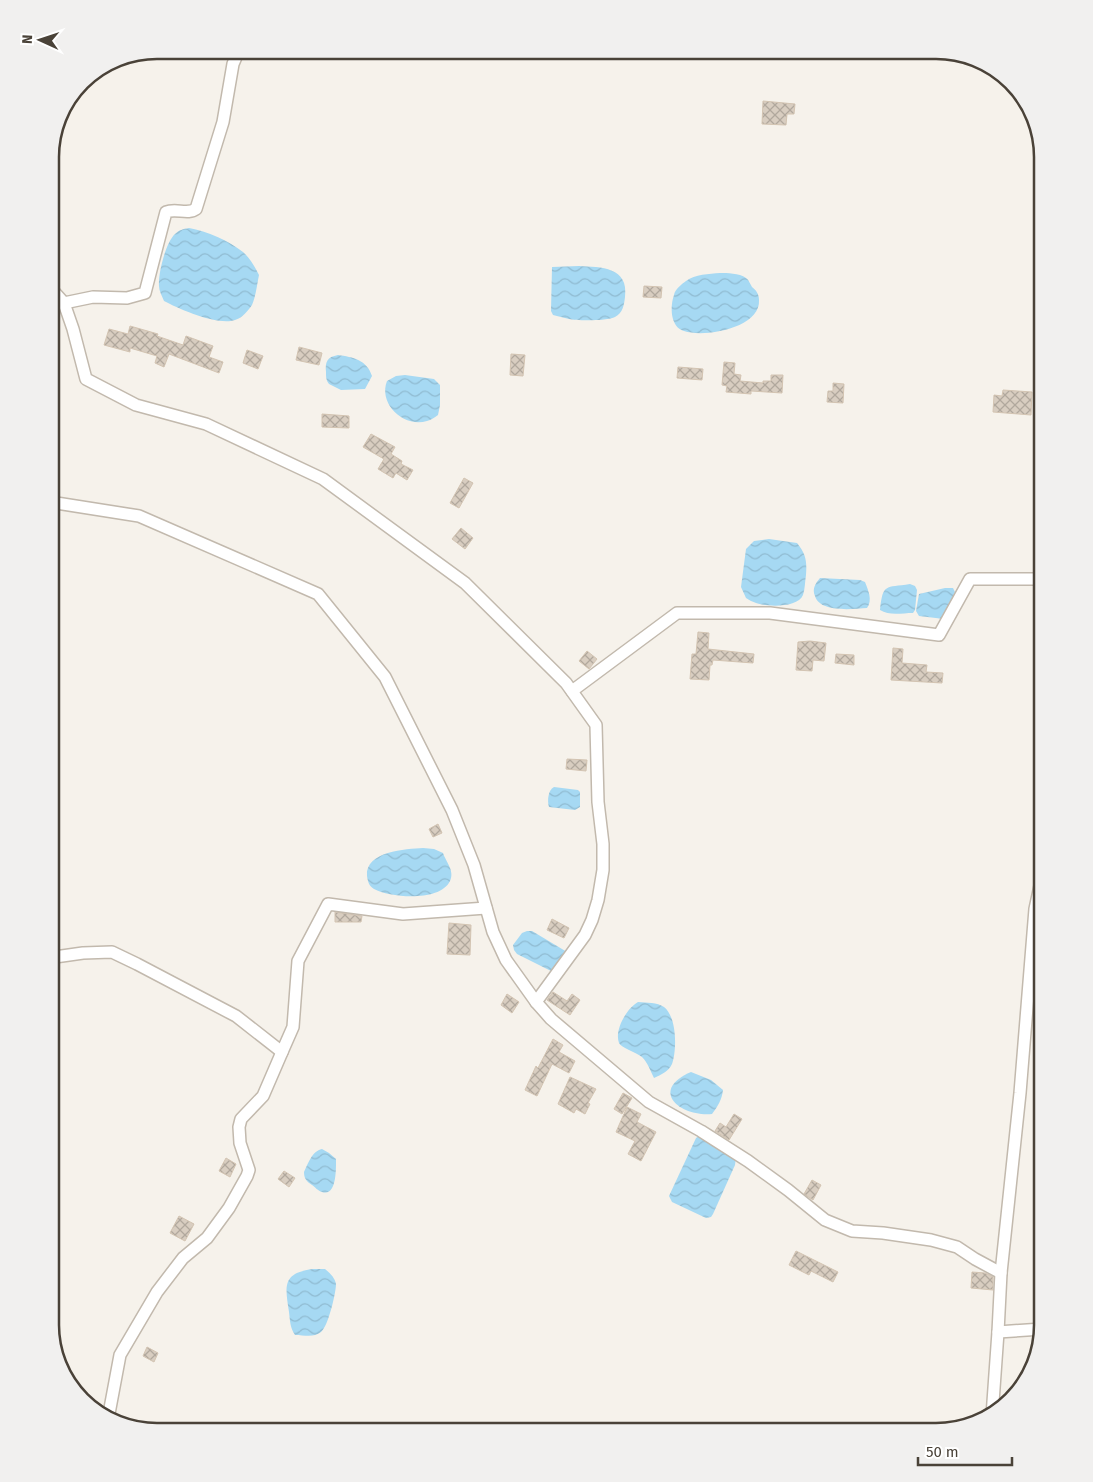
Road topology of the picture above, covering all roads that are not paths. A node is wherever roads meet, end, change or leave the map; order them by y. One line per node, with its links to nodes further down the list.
1 (235, 59): 3 (street)
2 (59, 297): 3 (street)
3 (64, 302): 6 (street)
4 (59, 503): 7 (street)
5 (1034, 579): 6 (street)
6 (572, 691): 10 (street)
7 (486, 908): 10 (street); 11 (street)
8 (1034, 921): 12 (street)
9 (59, 957): 11 (street)
10 (536, 1002): 12 (street)
11 (282, 1052): 16 (street)
12 (1001, 1273): 14 (street)
13 (1034, 1330): 14 (street)
14 (998, 1332): 15 (street)
15 (993, 1405)
16 (109, 1411)

